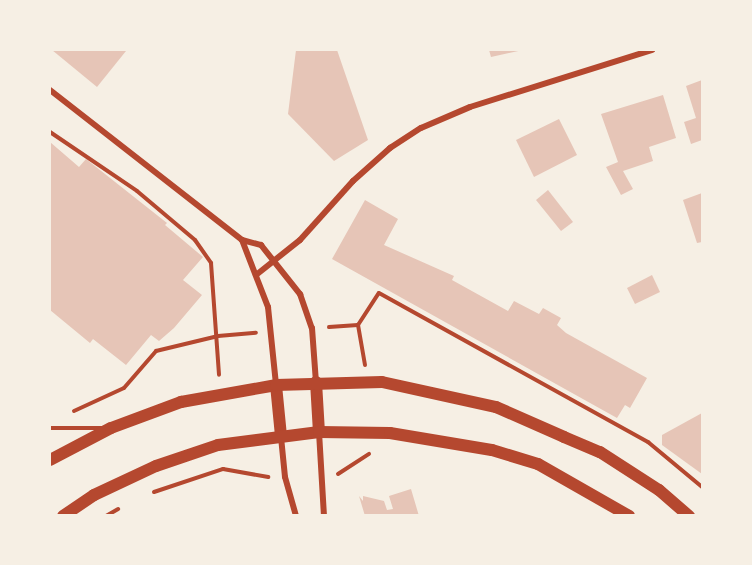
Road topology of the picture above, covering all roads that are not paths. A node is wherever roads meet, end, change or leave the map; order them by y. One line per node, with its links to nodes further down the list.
1 (652, 50): 4 (street)
2 (50, 90): 3 (street)
3 (242, 240): 4 (street); 5 (street)
4 (276, 262): 5 (street); 6 (street)
5 (256, 275): 7 (street)
6 (316, 382): 7 (main road); 10 (main road); 17 (main road)
7 (276, 385): 9 (main road); 11 (main road)
8 (50, 428): 9 (lane)
9 (111, 428): 12 (main road)
10 (319, 432): 11 (main road); 15 (street); 16 (main road)
11 (281, 436): 13 (main road); 14 (street)
12 (50, 460)
13 (63, 516)
14 (296, 516)
15 (324, 516)
16 (629, 516)
17 (689, 516)

